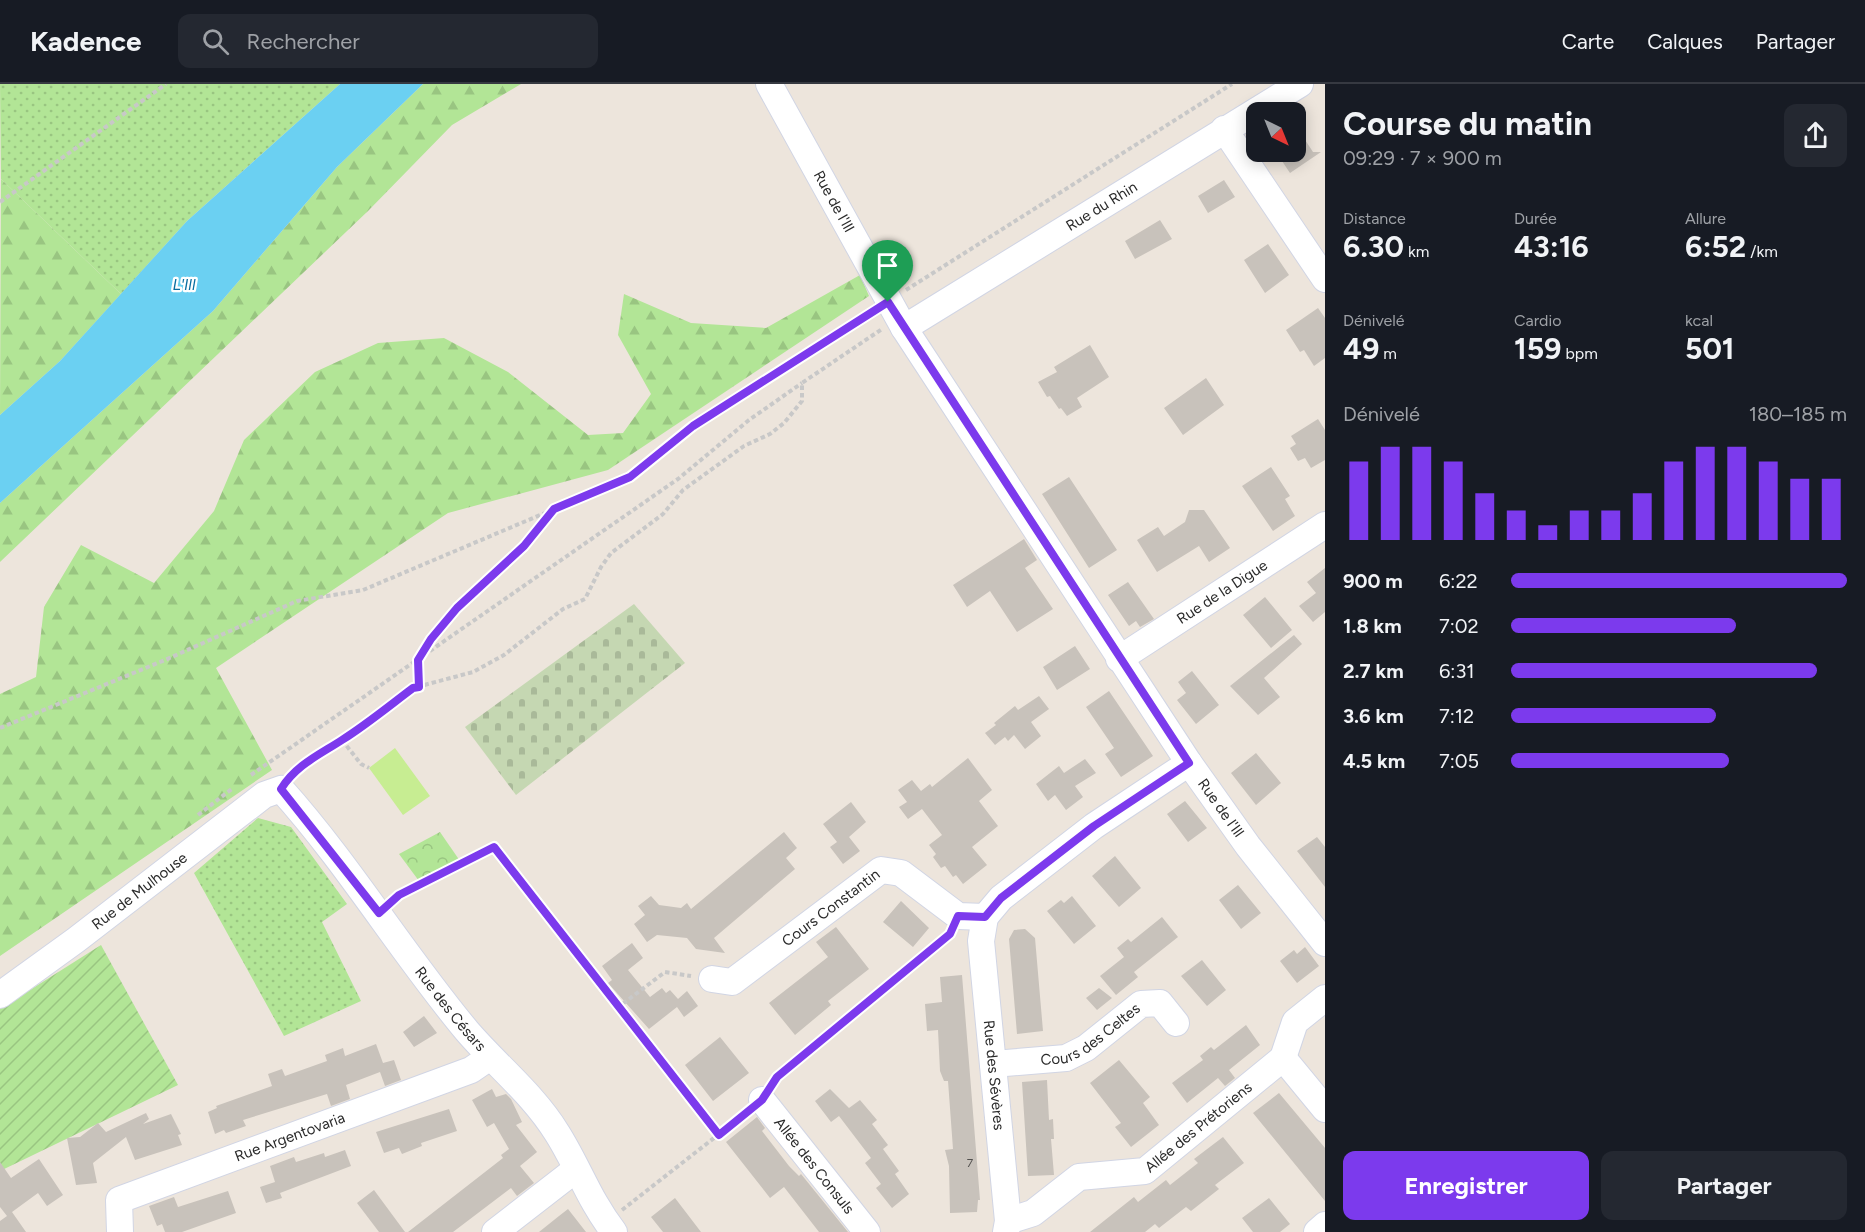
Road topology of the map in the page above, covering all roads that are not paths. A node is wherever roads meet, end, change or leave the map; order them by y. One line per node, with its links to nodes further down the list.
1 (769, 84): 5 (street, Rue de l'Ill)
2 (1300, 84): 3 (street, Rue du Rhin)
3 (1224, 129): 4 (street); 5 (street, Rue du Rhin)
4 (1325, 279)
5 (896, 316): 7 (street, Rue de l'Ill)
6 (1325, 525): 7 (street, Rue de la Digue)
7 (1119, 659): 8 (street, Rue de l'Ill)
8 (1189, 763): 10 (street); 11 (street, Rue de l'Ill)
9 (281, 789): 13 (street, Rue de Mulhouse); 16 (street, Rue des Césars)
10 (985, 917): 12 (street, Cours Constantin); 18 (street, Rue des Sévères)
11 (1325, 943)
12 (712, 979)
13 (0, 994)
14 (1325, 998): 17 (street)
15 (1176, 1023): 18 (street, Cours des Celtes)
16 (490, 1056): 21 (street, Rue des Césars); 25 (street, Rue Argentovaria)
17 (1283, 1058): 20 (street); 23 (street, Allée des Prétoriens)
18 (993, 1064): 23 (street, Rue des Sévères)
19 (762, 1100): 27 (street, Allée des Consuls)
20 (1325, 1109)
21 (575, 1170): 24 (street, Rue des Césars); 26 (street)
22 (1325, 1225): 28 (street)
23 (1007, 1226)
24 (610, 1227)
25 (120, 1232)
26 (495, 1232)
27 (867, 1232)
28 (1317, 1232)

